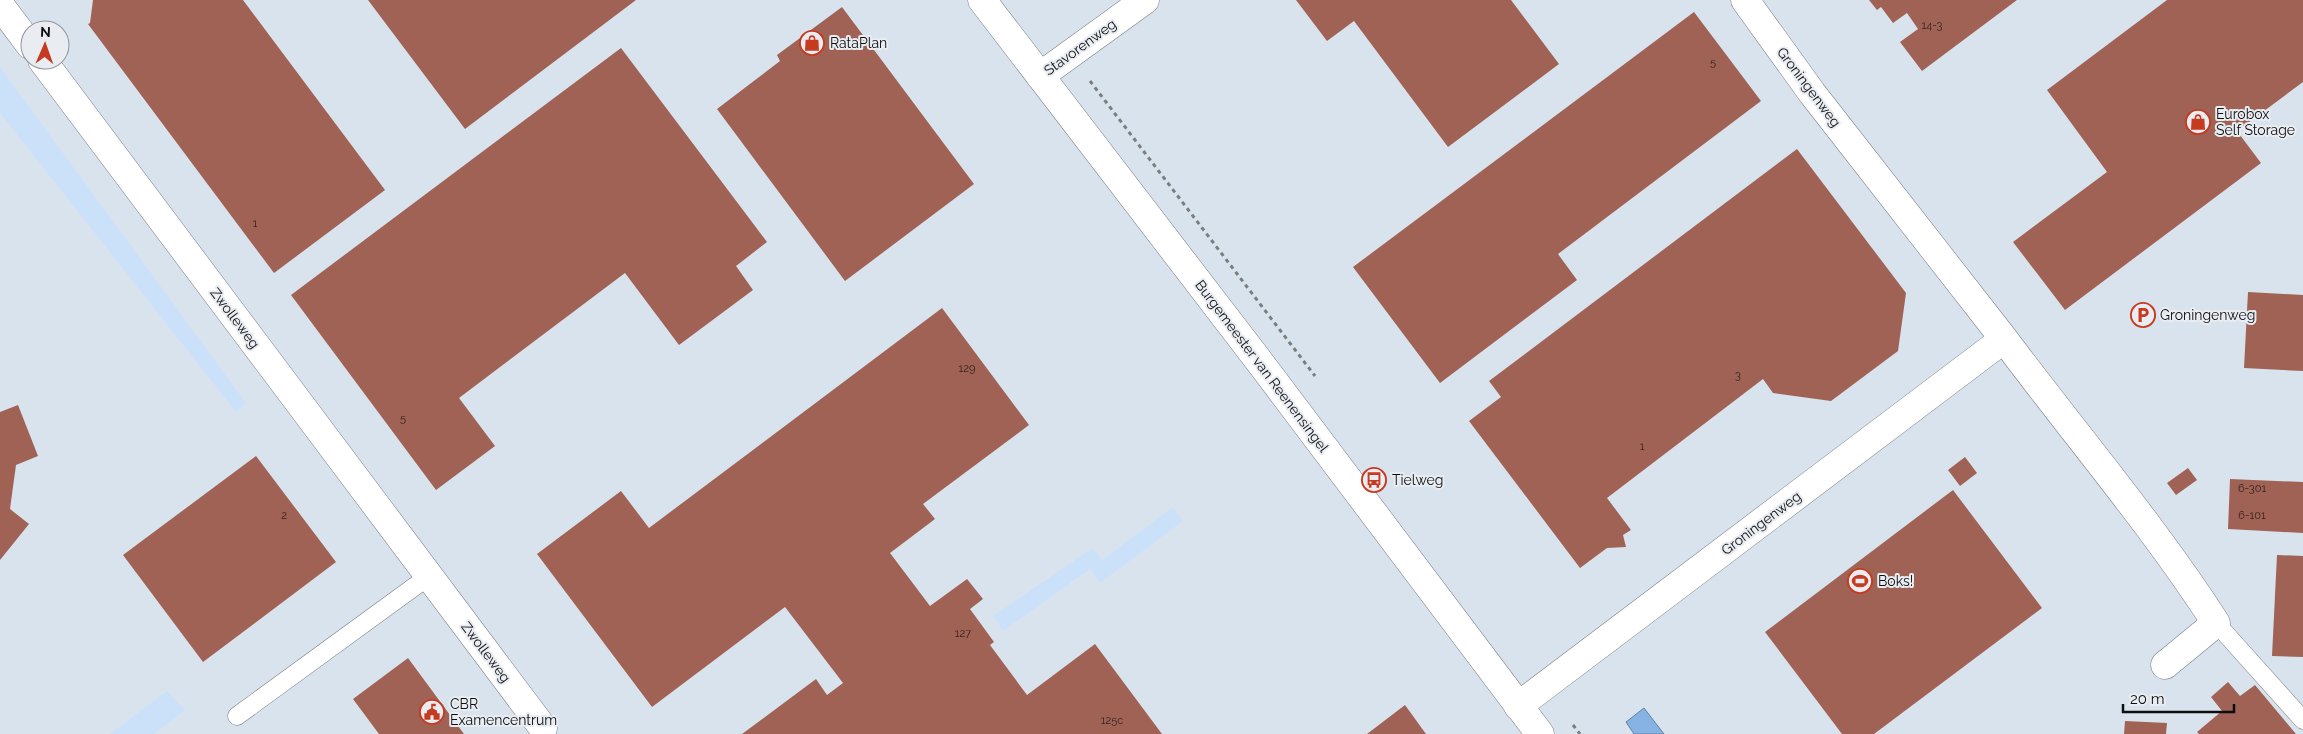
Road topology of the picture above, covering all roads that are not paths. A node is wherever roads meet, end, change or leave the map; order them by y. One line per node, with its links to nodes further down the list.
1 (982, 0): 7 (street, Burgemeester van Reenensingel)
2 (1146, 0): 7 (street, Stavorenweg)
3 (1745, 0): 8 (street, Groningenweg)
4 (0, 5): 5 (street)
5 (20, 32)
6 (50, 70): 9 (street, Zwolleweg)
7 (1040, 76): 12 (street, Burgemeester van Reenensingel)
8 (2004, 339): 10 (street, Groningenweg); 12 (street, Groningenweg)
9 (430, 576): 13 (lane); 15 (street, Zwolleweg)
10 (2216, 623): 11 (street); 14 (lane, Groningenweg)
11 (2165, 665)
12 (1518, 706): 16 (street, Burgemeester van Reenensingel)
13 (237, 716)
14 (2303, 720)
15 (542, 728)
16 (1540, 734)

